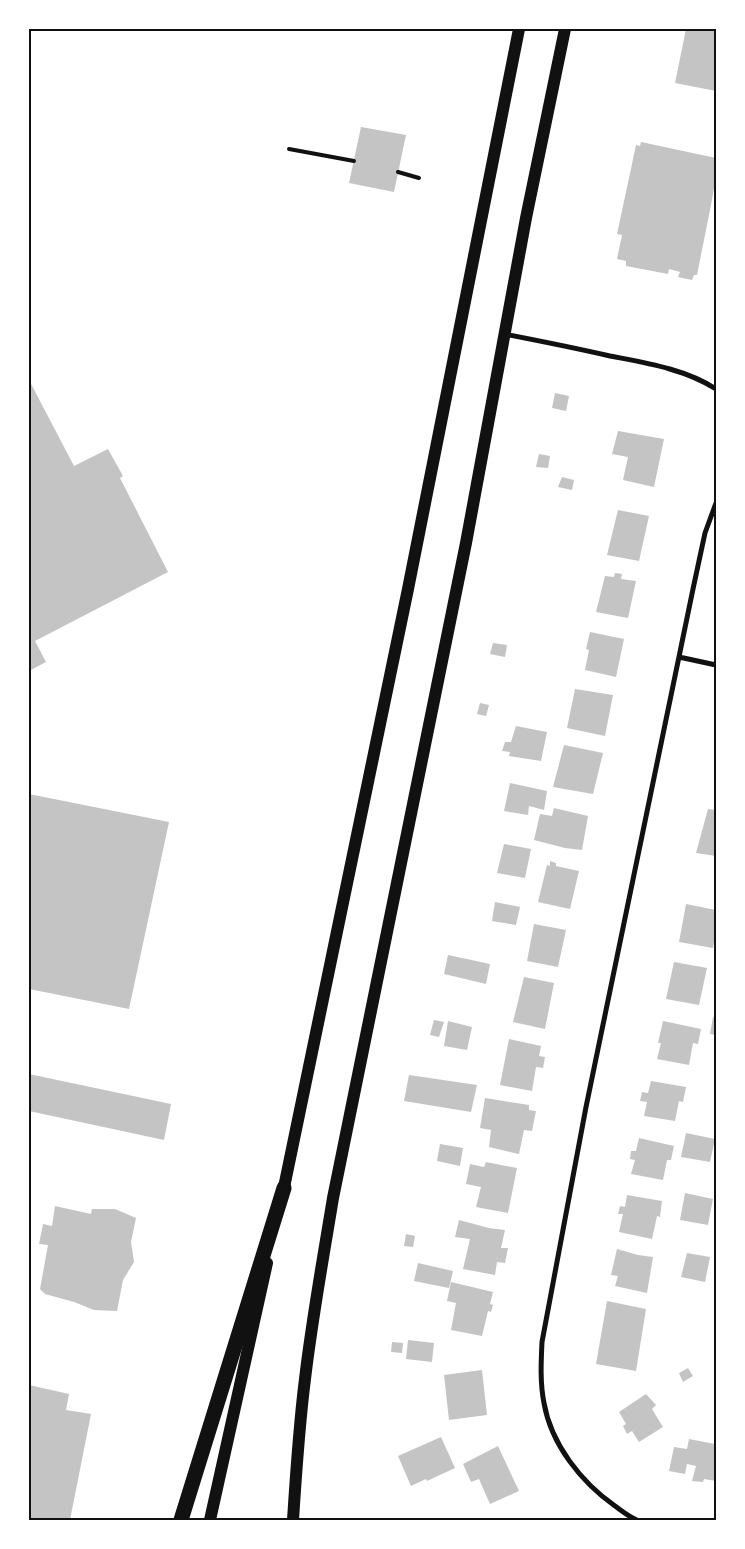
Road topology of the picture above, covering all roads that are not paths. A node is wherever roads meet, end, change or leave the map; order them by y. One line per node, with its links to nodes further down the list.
1 (519, 29): 12 (main road)
2 (566, 29): 7 (main road)
3 (289, 148): 4 (lane)
4 (354, 161)
5 (398, 172): 6 (lane)
6 (419, 178)
7 (504, 334): 8 (street); 16 (main road)
8 (716, 389)
9 (716, 503): 10 (street)
10 (679, 657): 11 (street); 13 (street)
11 (716, 665)
12 (284, 1188): 14 (highway); 15 (main road)
13 (630, 1519): 17 (street)
14 (181, 1520)
15 (210, 1520)
16 (293, 1520)
17 (637, 1520)

